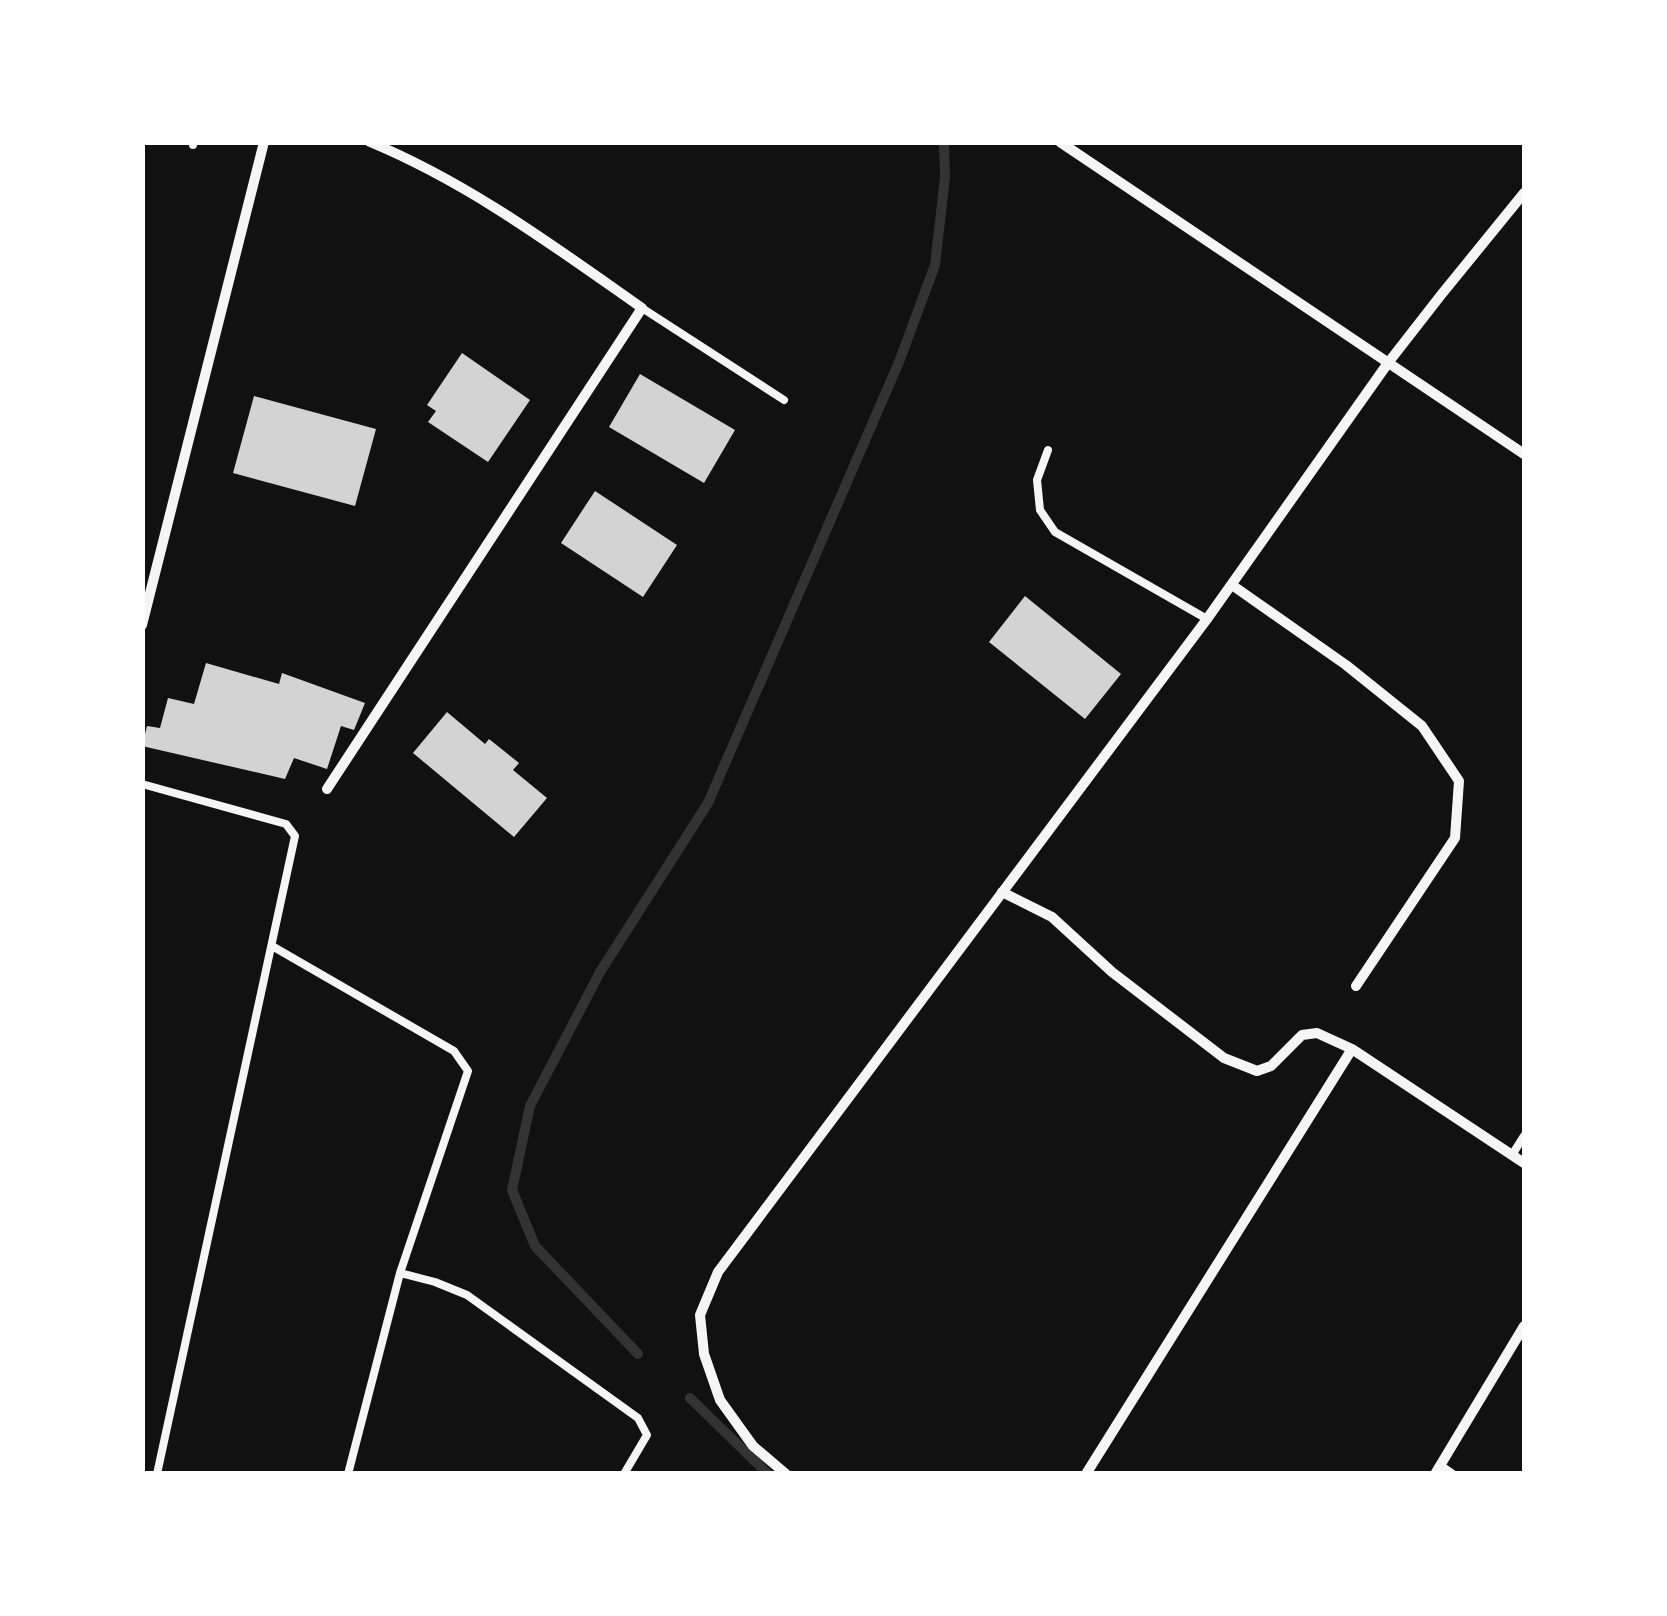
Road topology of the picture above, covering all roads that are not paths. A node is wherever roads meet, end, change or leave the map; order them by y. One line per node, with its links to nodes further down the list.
1 (264, 142): 12 (street)
2 (370, 142): 5 (street)
3 (1060, 142): 6 (street)
4 (1524, 194): 6 (street)
5 (642, 308): 7 (lane); 14 (street)
6 (1388, 364): 9 (street); 10 (street)
7 (784, 400)
8 (1048, 450): 11 (lane)
9 (1524, 454)
10 (1232, 585): 11 (street); 17 (street)
11 (1208, 620): 15 (street)
12 (142, 625)
13 (142, 784): 16 (lane)
14 (328, 790)
15 (1002, 892): 18 (street); 28 (street)
16 (272, 946): 22 (lane); 25 (lane)
17 (1356, 986)
18 (1352, 1049): 20 (street); 29 (street)
19 (1524, 1136): 20 (lane)
20 (1512, 1155): 21 (street)
21 (1524, 1163)
22 (400, 1273): 26 (lane); 27 (lane)
23 (1524, 1326): 24 (street)
24 (1437, 1469): 30 (lane)
25 (156, 1474)
26 (348, 1474)
27 (624, 1474)
28 (786, 1474)
29 (1086, 1474)
30 (1453, 1474)

